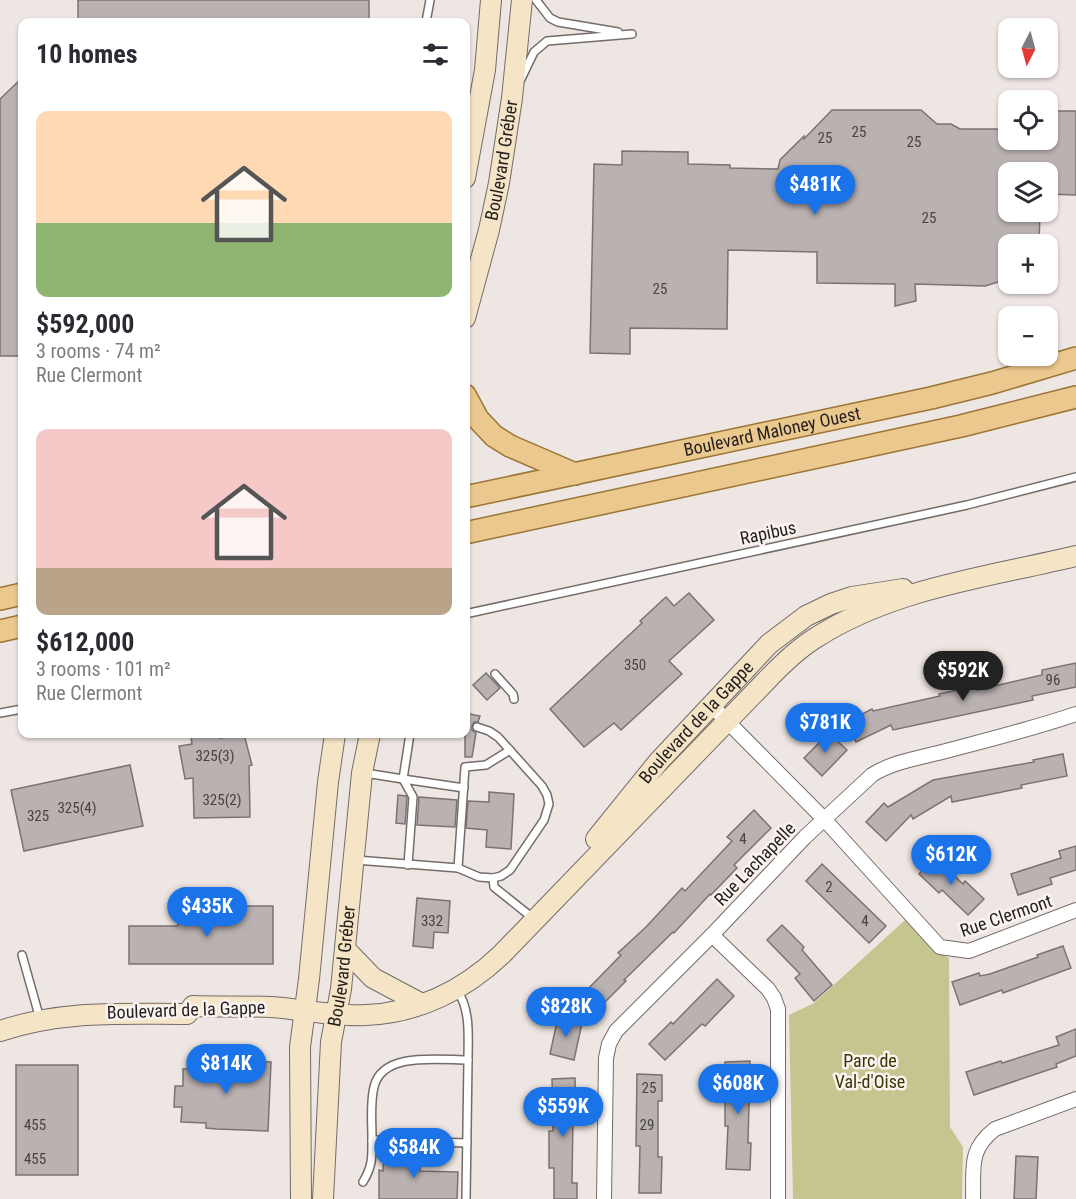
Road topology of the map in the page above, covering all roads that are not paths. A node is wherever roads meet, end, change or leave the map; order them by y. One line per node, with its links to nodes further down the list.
1 (430, 0): 5 (lane)
2 (491, 0): 7 (street, Boulevard Gréber)
3 (522, 0): 6 (street, Boulevard Gréber)
4 (536, 0): 6 (lane)
5 (427, 18)
6 (512, 98): 8 (street, Boulevard Gréber)
7 (470, 151)
8 (470, 300)
9 (1076, 358): 12 (main road, Boulevard Maloney Ouest)
10 (1076, 397): 15 (main road, Boulevard Maloney Ouest)
11 (470, 405): 12 (main road)
12 (575, 474): 14 (main road, Boulevard Maloney Ouest)
13 (1076, 477): 20 (lane, Rapibus)
14 (470, 496)
15 (470, 532)
16 (1076, 556): 17 (street, Boulevard de la Gappe)
17 (953, 583): 25 (street, Boulevard de la Gappe); 29 (street, Boulevard de la Gappe)
18 (18, 595): 19 (main road)
19 (0, 599)
20 (470, 613)
21 (18, 627): 22 (main road)
22 (0, 631)
23 (495, 674): 24 (lane)
24 (514, 699)
25 (711, 705): 29 (street, Rue Clermont); 44 (street, Boulevard de la Gappe)
26 (18, 710): 27 (lane)
27 (0, 713)
28 (1076, 714): 38 (street)
29 (726, 721): 38 (street, Rue Clermont); 44 (street, Boulevard de la Gappe)
30 (477, 727): 34 (lane)
31 (334, 738): 50 (street, Boulevard Gréber)
32 (369, 738): 35 (street, Boulevard Gréber)
33 (409, 738): 36 (lane)
34 (510, 750): 37 (lane); 42 (lane)
35 (362, 773): 36 (lane); 39 (street, Boulevard Gréber)
36 (403, 779): 37 (lane); 40 (lane)
37 (464, 788): 41 (lane)
38 (824, 819): 43 (street, Rue Clermont); 45 (street, Rue Lachapelle)
39 (354, 860): 40 (lane); 46 (street, Boulevard Gréber)
40 (408, 865): 41 (lane)
41 (458, 868): 42 (lane)
42 (493, 878): 44 (lane)
43 (1076, 910)
44 (533, 918): 48 (street, Boulevard de la Gappe)
45 (712, 935): 62 (street, Rue Lachapelle); 63 (street)
46 (345, 949): 49 (street); 51 (street, Boulevard Gréber)
47 (21, 955): 52 (lane)
48 (457, 989): 49 (street, Boulevard de la Gappe); 54 (lane)
49 (422, 1004): 51 (street, Boulevard de la Gappe)
50 (305, 1011): 51 (street, Boulevard de la Gappe); 52 (street, Boulevard de la Gappe); 59 (street, Boulevard Gréber)
51 (336, 1013): 60 (street, Boulevard Gréber)
52 (41, 1021): 53 (street, Boulevard de la Gappe)
53 (0, 1031)
54 (468, 1060): 56 (lane); 57 (lane)
55 (1076, 1099): 64 (street)
56 (372, 1140): 57 (lane); 58 (lane)
57 (467, 1143): 61 (lane)
58 (363, 1182)
59 (301, 1199)
60 (323, 1199)
61 (466, 1199)
62 (604, 1199)
63 (778, 1199)
64 (973, 1199)

